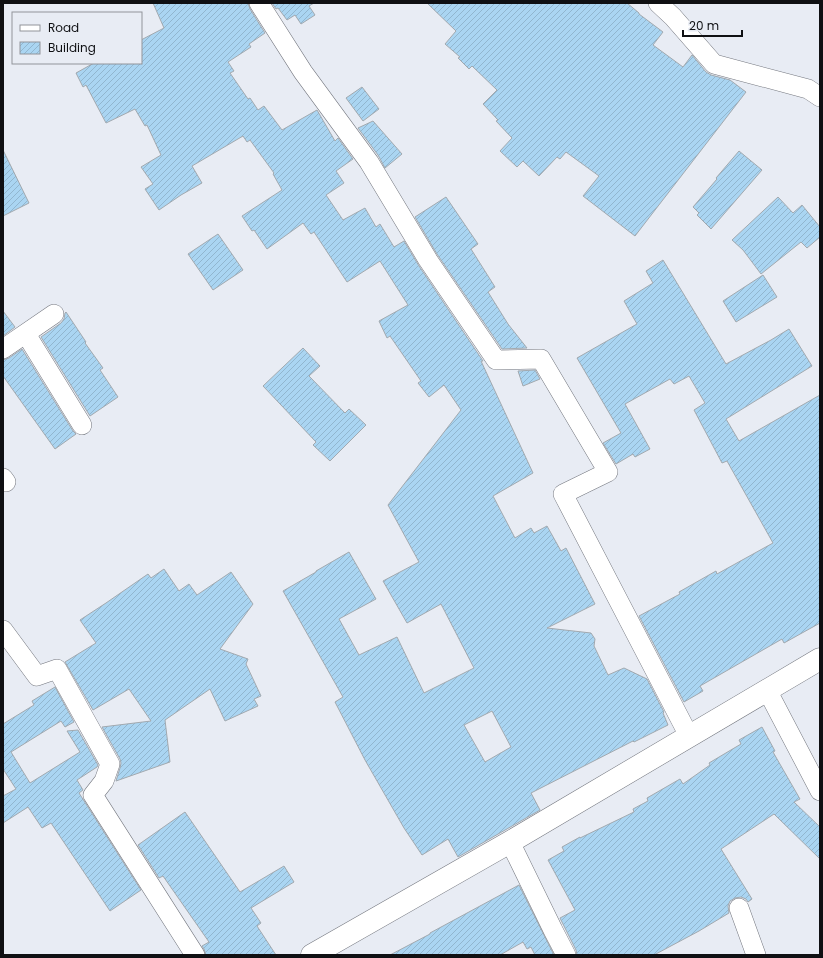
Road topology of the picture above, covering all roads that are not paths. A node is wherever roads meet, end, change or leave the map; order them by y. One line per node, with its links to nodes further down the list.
1 (259, 3): 11 (street)
2 (658, 3): 3 (street)
3 (820, 97)
4 (54, 314): 5 (street)
5 (26, 334): 6 (street); 7 (street)
6 (3, 349)
7 (82, 425)
8 (3, 630): 15 (street)
9 (820, 659): 10 (main road)
10 (767, 690): 11 (main road); 12 (street)
11 (689, 736): 13 (main road)
12 (820, 791)
13 (510, 842): 16 (main road); 17 (street)
14 (739, 908): 18 (street)
15 (195, 955)
16 (312, 955)
17 (566, 955)
18 (756, 955)

